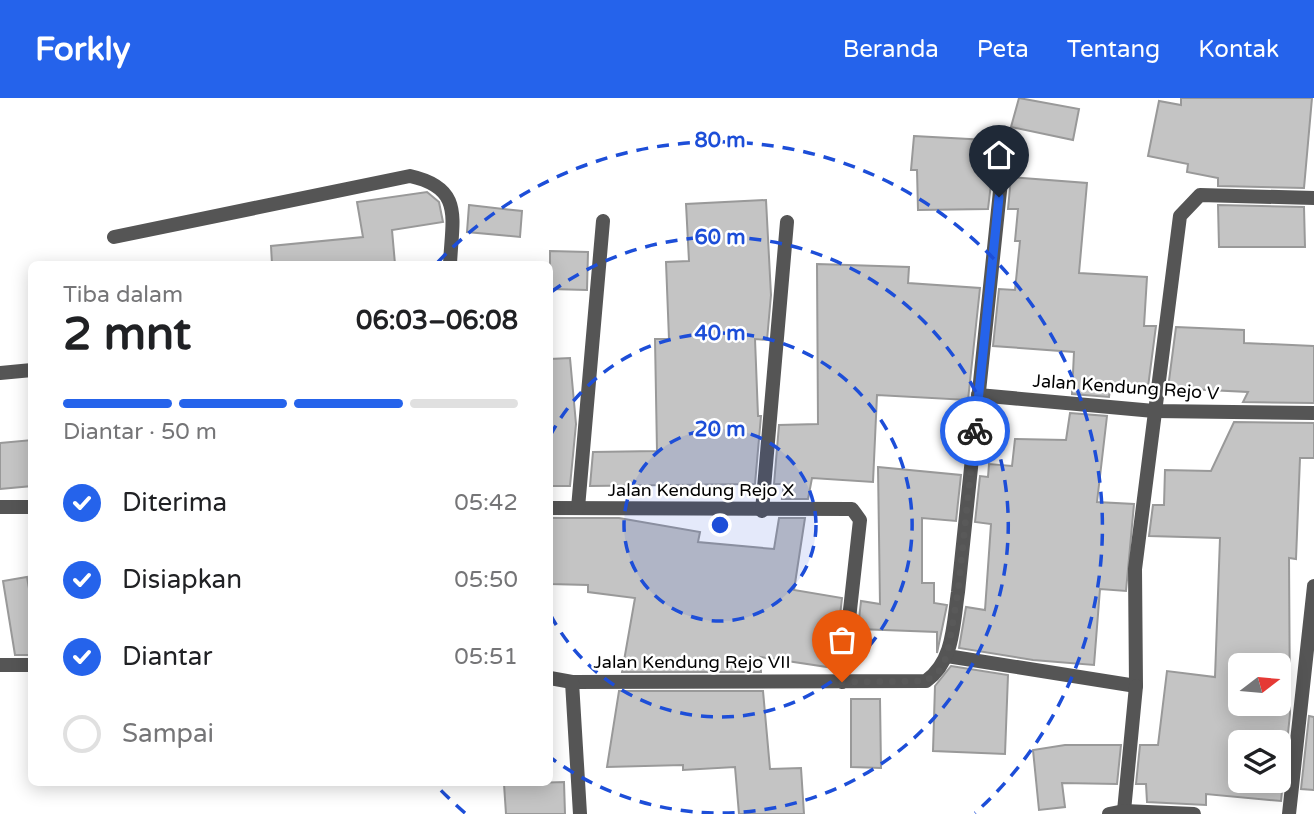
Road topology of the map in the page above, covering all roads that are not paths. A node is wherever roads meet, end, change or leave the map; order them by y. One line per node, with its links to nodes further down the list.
1 (1002, 172): 9 (street)
2 (1314, 198): 10 (street)
3 (603, 221): 15 (street)
4 (788, 222): 16 (street)
5 (114, 237): 6 (street)
6 (450, 261)
7 (28, 370): 8 (street)
8 (0, 373)
9 (978, 395): 10 (street, Jalan Kendung Rejo V); 18 (street)
10 (1154, 411): 11 (street, Jalan Kendung Rejo V); 24 (street)
11 (1314, 414)
12 (0, 507): 13 (street)
13 (28, 507)
14 (553, 508): 15 (street, Jalan Kendung Rejo X)
15 (578, 508): 16 (street, Jalan Kendung Rejo X)
16 (762, 510): 23 (street, Jalan Kendung Rejo X)
17 (1314, 586): 29 (street)
18 (947, 656): 23 (street, Jalan Kendung Rejo VII); 24 (street)
19 (0, 665): 20 (street)
20 (28, 665)
21 (553, 679): 22 (street, Jalan Kendung Rejo VII)
22 (572, 682): 23 (street, Jalan Kendung Rejo VII); 26 (street)
23 (842, 682)
24 (1136, 686): 25 (street)
25 (1124, 811): 27 (street); 28 (street)
26 (580, 814)
27 (1109, 814)
28 (1194, 814)
29 (1289, 814)

